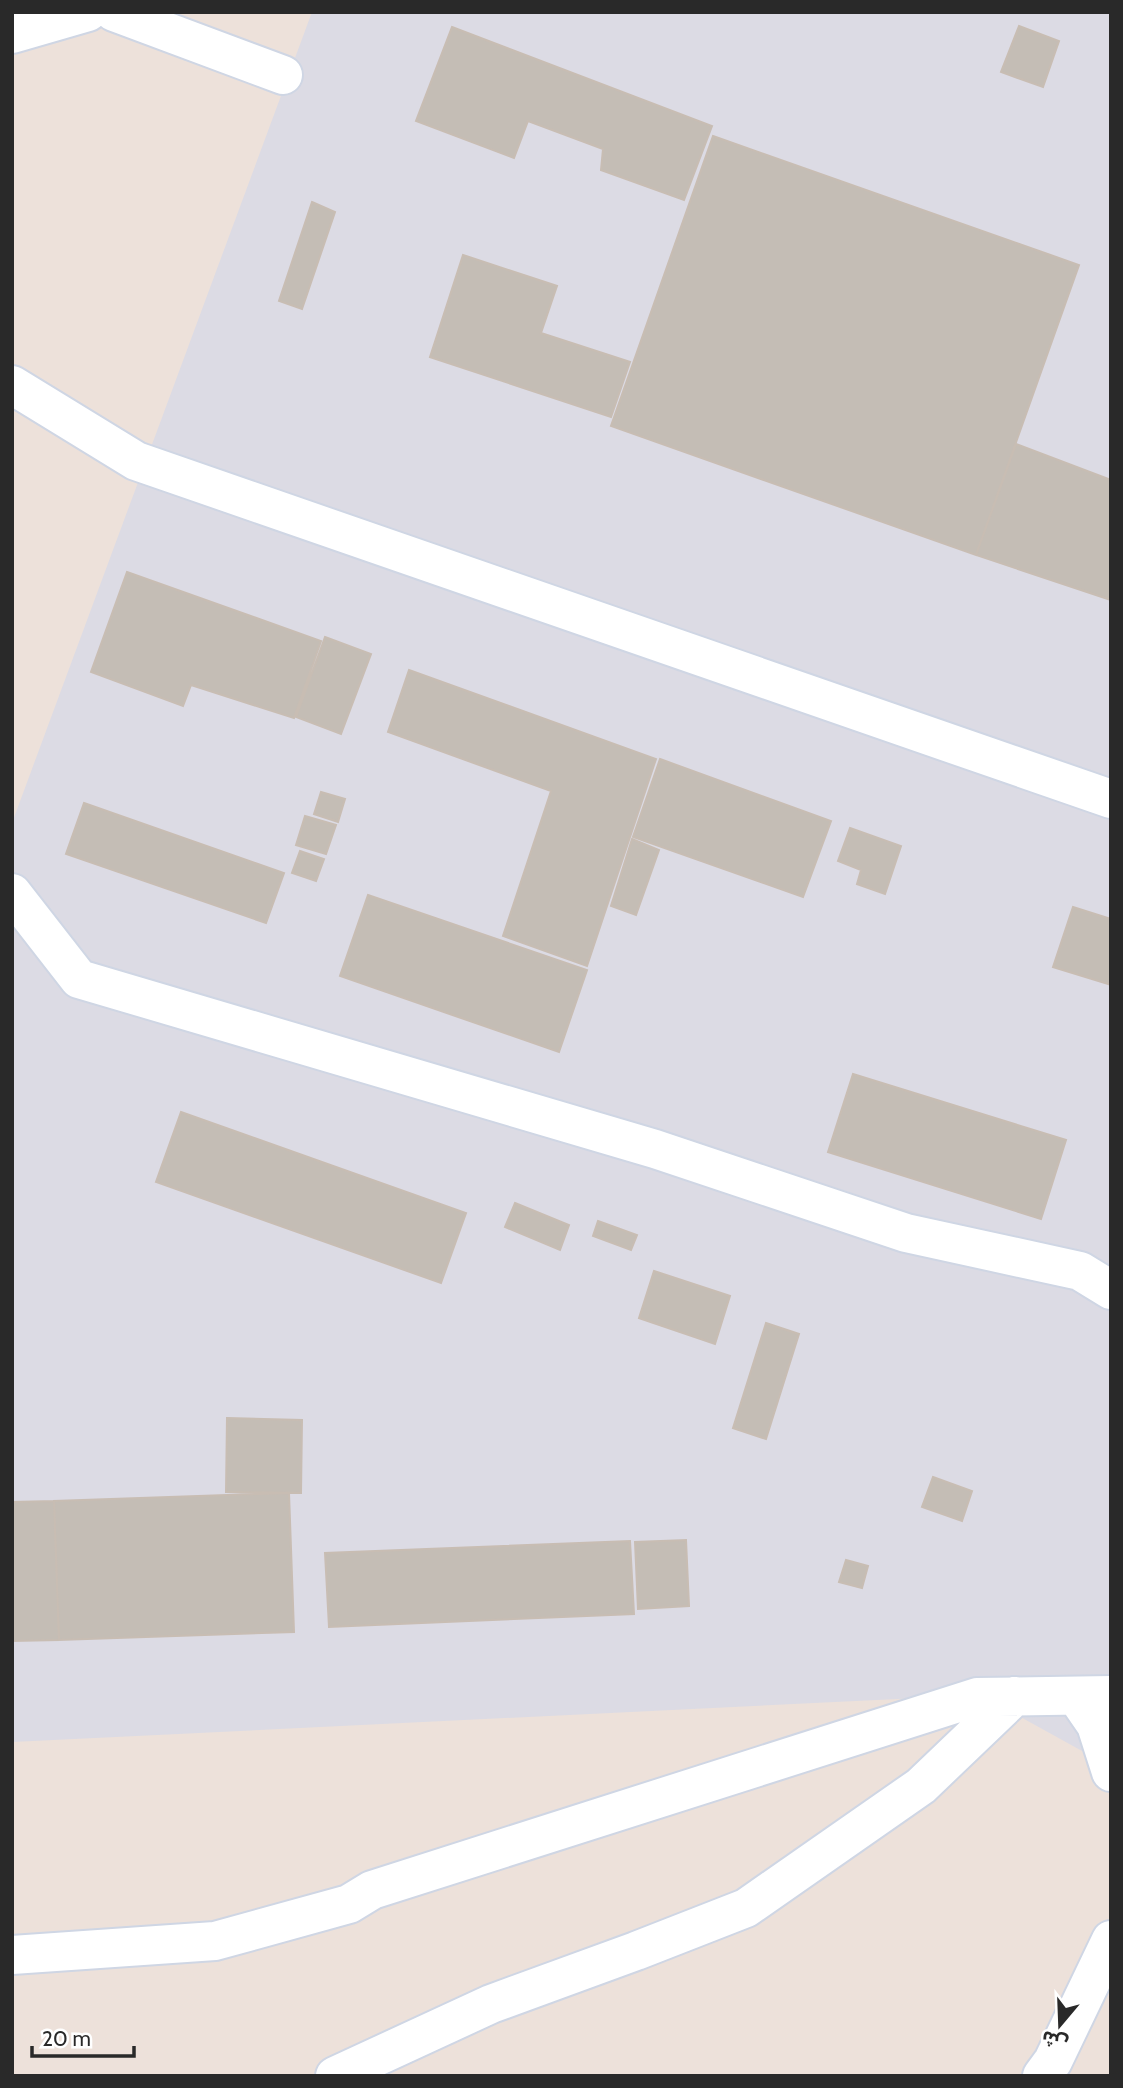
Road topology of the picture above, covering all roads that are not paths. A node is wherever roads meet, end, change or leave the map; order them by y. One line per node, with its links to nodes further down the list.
1 (88, 12): 3 (street)
2 (114, 12): 4 (street)
3 (12, 34)
4 (283, 75)
5 (12, 385): 6 (street)
6 (1111, 799)
7 (12, 893): 8 (street)
8 (1111, 1290)
9 (1015, 1696): 10 (street); 13 (street); 14 (street)
10 (1093, 1696): 11 (street)
11 (1111, 1772)
12 (1111, 1940): 15 (street)
13 (12, 1955)
14 (335, 2076)
15 (1042, 2076)

